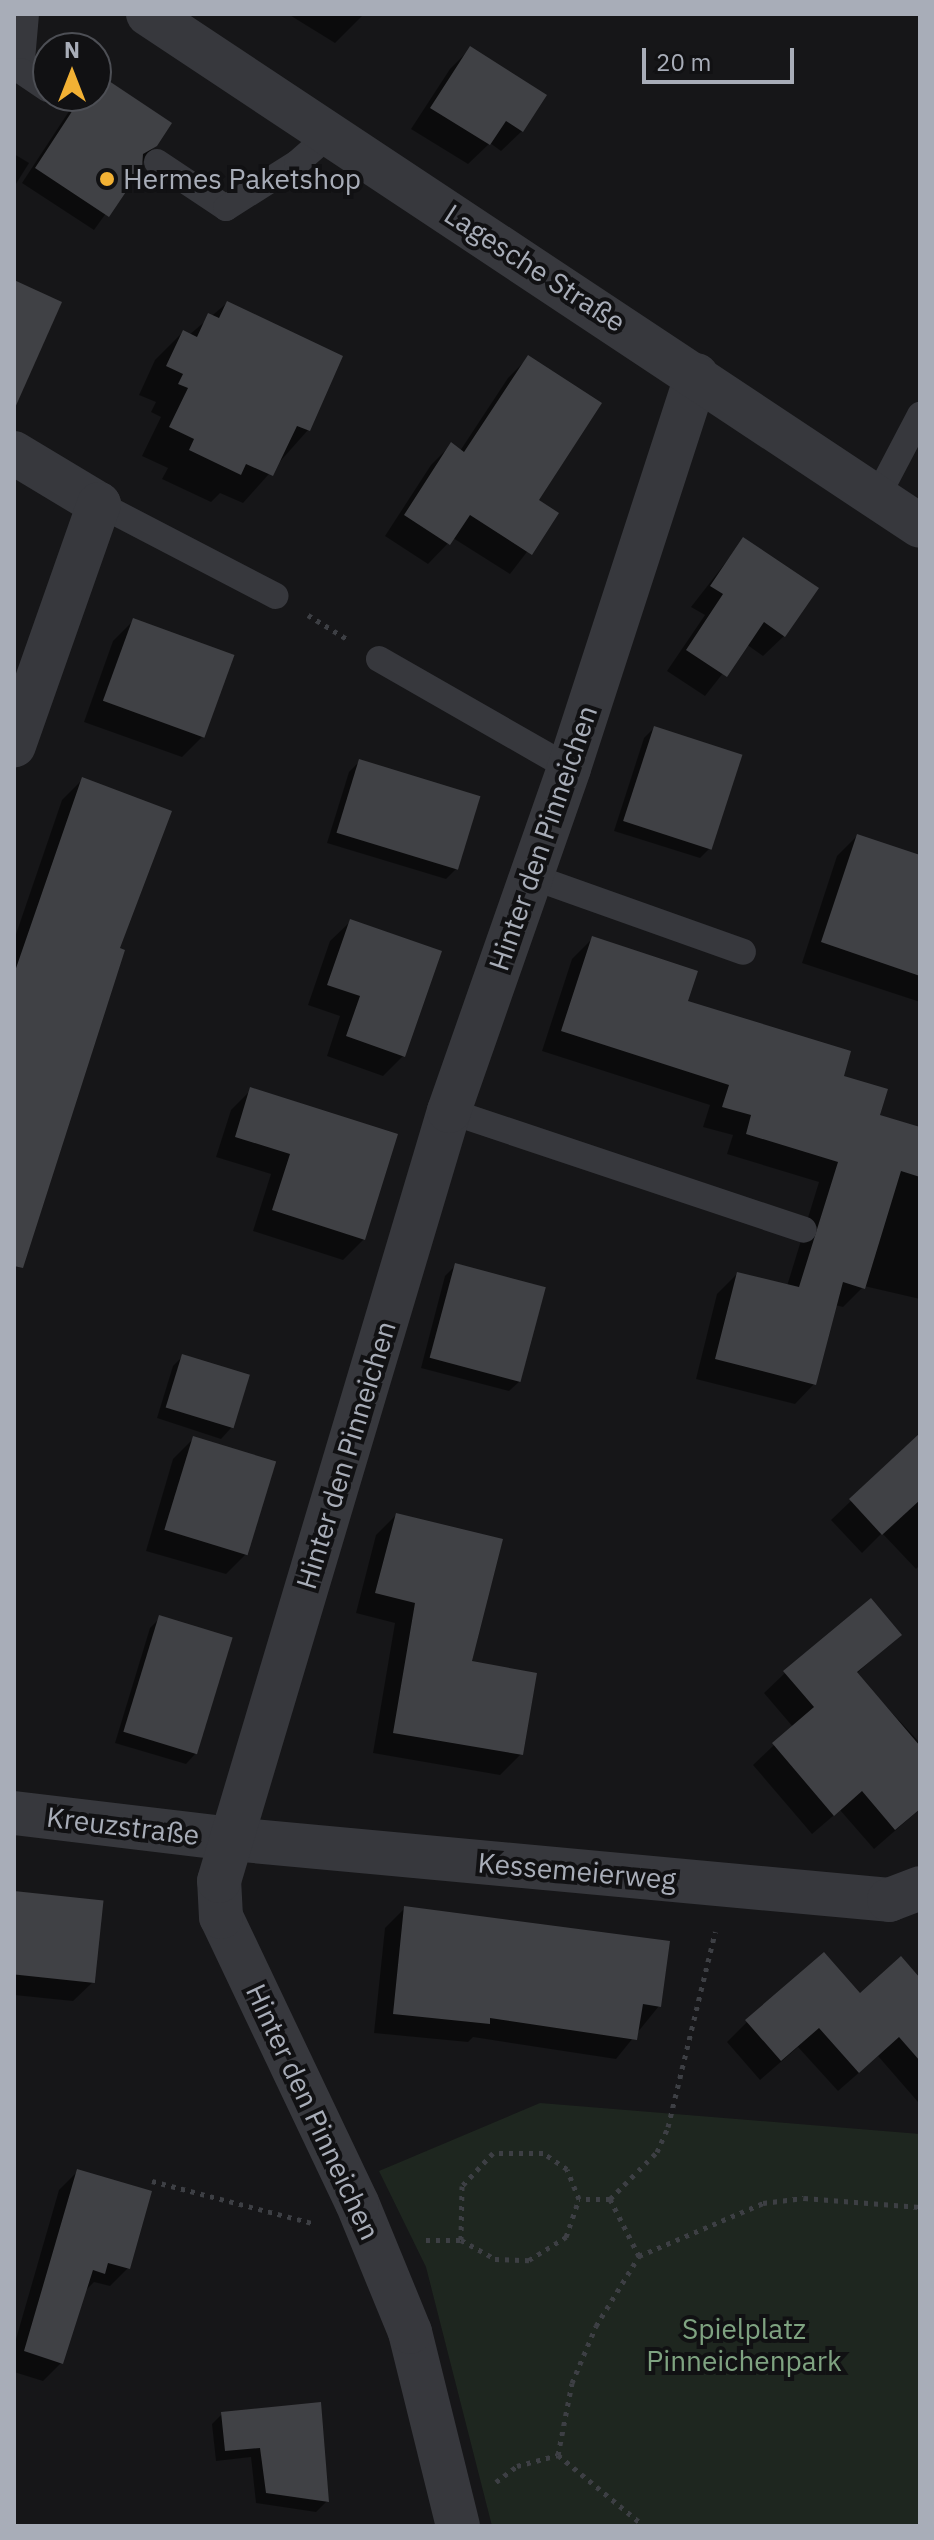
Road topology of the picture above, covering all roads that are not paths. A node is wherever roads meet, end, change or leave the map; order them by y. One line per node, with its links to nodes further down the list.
1 (26, 14): 3 (lane)
2 (148, 14): 4 (street, Lagesche Straße)
3 (18, 80)
4 (330, 134): 5 (lane); 6 (street, Lagesche Straße)
5 (157, 162)
6 (697, 375): 9 (street, Lagesche Straße); 15 (street, Hinter den Pinneichen)
7 (920, 415): 9 (lane)
8 (14, 453): 10 (street)
9 (877, 497): 11 (street, Lagesche Straße)
10 (99, 504): 12 (lane); 14 (street)
11 (920, 526)
12 (276, 596)
13 (379, 659): 15 (lane)
14 (14, 746)
15 (569, 768): 16 (street, Hinter den Pinneichen)
16 (530, 876): 17 (lane); 18 (street, Hinter den Pinneichen)
17 (743, 952)
18 (449, 1111): 19 (lane); 21 (street, Hinter den Pinneichen)
19 (804, 1230)
20 (14, 1813): 21 (street, Kreuzstraße)
21 (232, 1839): 22 (street, Kessemeierweg); 23 (street, Hinter den Pinneichen)
22 (920, 1888)
23 (455, 2512)

